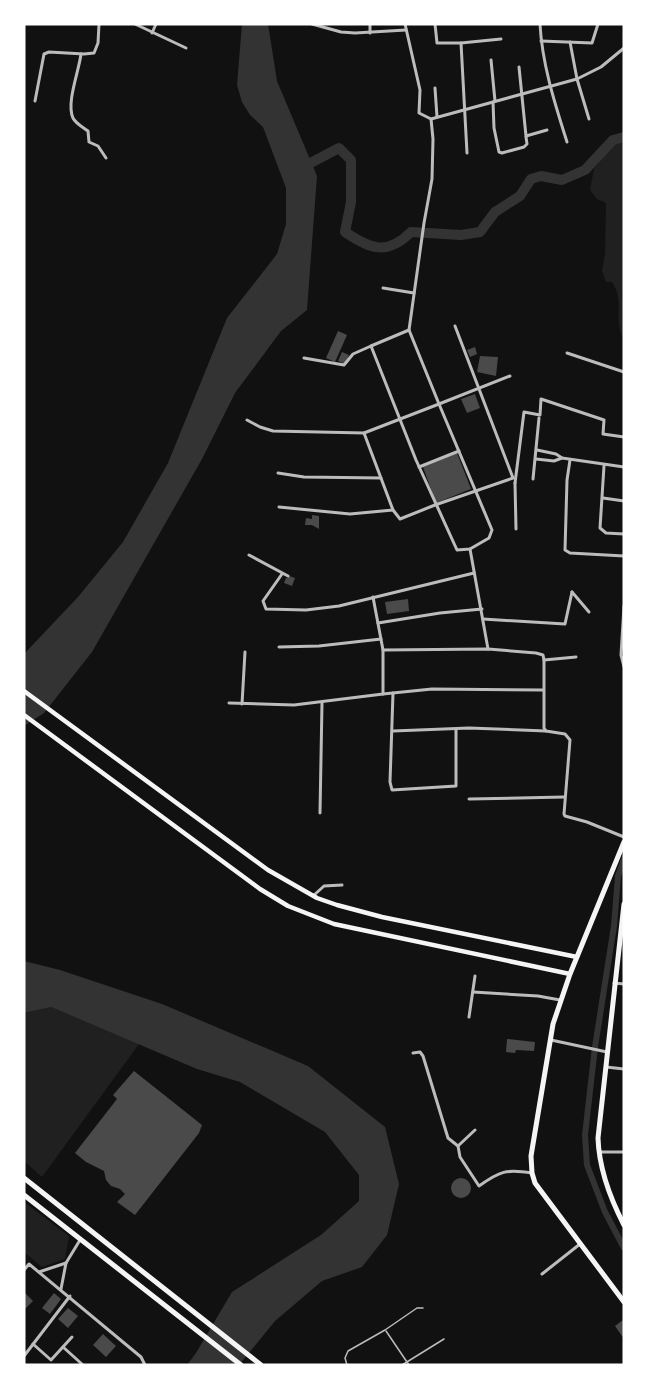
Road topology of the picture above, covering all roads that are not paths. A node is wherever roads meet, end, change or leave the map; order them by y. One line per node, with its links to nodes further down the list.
1 (99, 24): 19 (street)
2 (135, 24): 11 (street)
3 (156, 24): 11 (street)
4 (312, 24): 12 (street)
5 (370, 24): 12 (street)
6 (405, 24): 10 (street)
7 (435, 24): 16 (street)
8 (540, 24): 14 (street)
9 (598, 24): 15 (street)
10 (406, 30): 12 (street); 30 (street)
11 (152, 33): 17 (street)
12 (370, 33)
13 (501, 39): 16 (street)
14 (541, 41): 15 (street); 23 (street)
15 (570, 42): 22 (street)
16 (461, 43): 28 (street)
17 (186, 48)
18 (624, 48): 22 (street)
19 (81, 54): 26 (street); 36 (street)
20 (491, 60): 27 (street)
21 (519, 67): 25 (street)
22 (577, 79): 23 (street); 31 (street)
23 (550, 87): 25 (street); 34 (street)
24 (435, 88): 29 (street)
25 (522, 94): 27 (street); 33 (street)
26 (34, 101)
27 (494, 101): 28 (street); 33 (street)
28 (465, 110): 29 (street); 35 (street)
29 (437, 117): 30 (street)
30 (431, 119): 38 (street)
31 (589, 119)
32 (547, 130): 33 (street)
33 (526, 136)
34 (567, 142)
35 (467, 153)
36 (106, 158)
37 (383, 288): 38 (street)
38 (414, 293): 40 (street)
39 (455, 326): 46 (street)
40 (409, 330): 41 (street); 47 (street)
41 (370, 346): 43 (street); 49 (street)
42 (567, 353): 44 (street)
43 (304, 358)
44 (624, 372)
45 (510, 376): 46 (street)
46 (479, 388): 47 (street); 63 (street)
47 (439, 404): 49 (street); 54 (street)
48 (539, 418): 53 (street)
49 (399, 419): 51 (street); 59 (street)
50 (247, 420): 51 (street)
51 (364, 433): 62 (street)
52 (624, 437): 65 (street)
53 (537, 450): 55 (street); 56 (street)
54 (459, 451): 59 (street); 66 (street)
55 (562, 458): 56 (street); 57 (street)
56 (536, 459): 64 (street)
57 (570, 460): 58 (street); 76 (street)
58 (604, 466): 60 (street); 67 (street)
59 (419, 467): 69 (street)
60 (624, 467)
61 (278, 473): 62 (street)
62 (381, 478): 71 (street)
63 (513, 478): 65 (street); 66 (street)
64 (533, 479)
65 (515, 483): 72 (street)
66 (476, 490): 69 (street); 74 (street)
67 (603, 498): 68 (street); 73 (street)
68 (624, 501)
69 (435, 505): 71 (street); 74 (street)
70 (279, 507): 71 (street)
71 (393, 510)
72 (516, 529)
73 (624, 534)
74 (470, 549): 77 (street)
75 (249, 555): 78 (street)
76 (624, 556)
77 (474, 573): 80 (street); 82 (street)
78 (282, 574): 79 (street); 80 (street)
79 (288, 576)
80 (373, 597): 85 (street)
81 (624, 606): 86 (street)
82 (482, 609): 84 (street); 85 (street)
83 (589, 612): 84 (street)
84 (483, 618): 89 (street)
85 (378, 623): 87 (street)
86 (623, 624): 93 (street)
87 (381, 639): 88 (street); 90 (street)
88 (279, 647)
89 (488, 649): 90 (street); 94 (street)
90 (383, 650): 99 (street)
91 (245, 652): 102 (street)
92 (576, 657): 94 (street)
93 (623, 658): 95 (street)
94 (544, 660): 96 (street)
95 (624, 667)
96 (543, 690): 98 (street); 106 (street)
97 (24, 691): 113 (main road)
98 (393, 693): 99 (street); 105 (street)
99 (383, 694): 101 (street)
100 (229, 703): 102 (street)
101 (322, 703): 102 (street); 109 (street)
102 (242, 704)
103 (24, 715): 116 (main road)
104 (456, 729): 105 (street); 105 (street); 106 (street)
105 (393, 731)
106 (546, 731): 107 (street)
107 (564, 797): 108 (street); 110 (street)
108 (469, 799)
109 (320, 813)
110 (624, 837)
111 (624, 842): 115 (main road)
112 (342, 885): 113 (street)
113 (313, 896): 115 (main road)
114 (624, 904): 118 (main road)
115 (577, 957): 116 (main road)
116 (570, 974): 121 (main road)
117 (475, 976): 120 (street)
118 (614, 983): 119 (street); 124 (main road)
119 (624, 984)
120 (473, 992): 121 (street); 122 (street)
121 (562, 1000): 123 (main road)
122 (468, 1017)
123 (550, 1040): 124 (street); 132 (main road)
124 (607, 1052): 126 (main road)
125 (413, 1053): 129 (street)
126 (606, 1067): 127 (street); 130 (main road)
127 (624, 1070)
128 (475, 1130): 129 (street)
129 (458, 1146): 132 (street)
130 (598, 1152): 131 (street); 135 (main road)
131 (624, 1152)
132 (532, 1173): 137 (main road)
133 (24, 1178): 158 (main road)
134 (24, 1195): 136 (main road)
135 (624, 1225)
136 (81, 1239): 138 (street); 157 (main road)
137 (581, 1243): 141 (street); 144 (main road)
138 (66, 1263): 140 (street); 142 (street)
139 (24, 1270): 140 (street)
140 (39, 1272): 142 (street)
141 (542, 1274)
142 (61, 1289): 143 (street)
143 (70, 1296): 149 (street); 156 (street)
144 (624, 1302)
145 (423, 1308): 146 (lane)
146 (386, 1330): 153 (lane); 159 (lane)
147 (72, 1337): 150 (street)
148 (444, 1339): 153 (lane)
149 (33, 1344): 150 (street); 151 (street)
150 (63, 1347): 152 (street)
151 (24, 1356)
152 (78, 1361): 154 (street); 155 (street)
153 (407, 1362): 160 (lane); 161 (lane)
154 (75, 1365)
155 (83, 1365)
156 (144, 1365)
157 (242, 1365)
158 (261, 1365)
159 (347, 1365)
160 (402, 1365)
161 (409, 1365)

